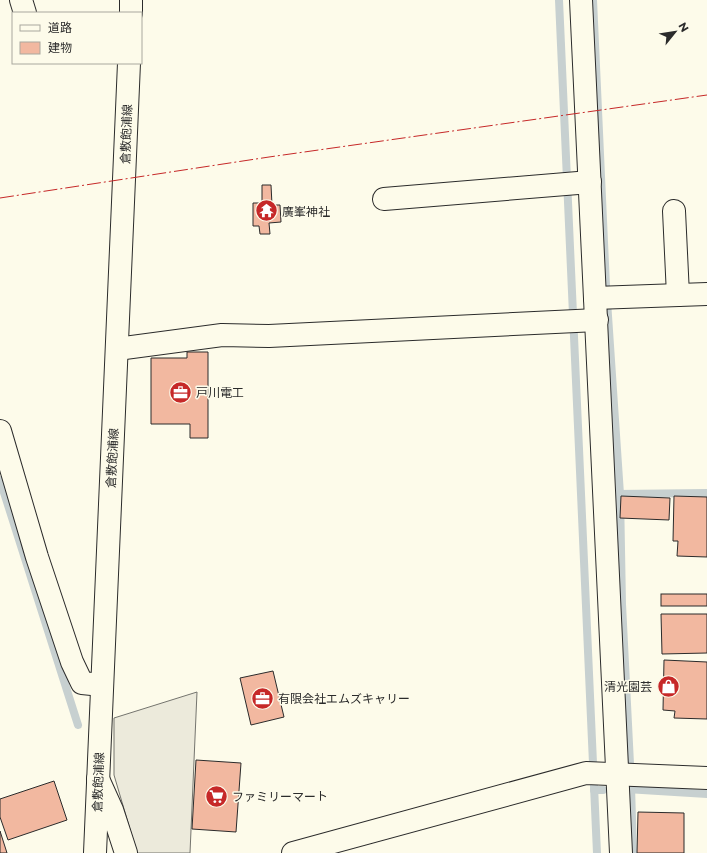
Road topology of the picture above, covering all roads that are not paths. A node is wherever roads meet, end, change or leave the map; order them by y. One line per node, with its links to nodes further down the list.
1 (21, 0): 4 (street)
2 (131, 0): 5 (street)
3 (581, 0): 7 (street)
4 (25, 12)
5 (131, 12)
6 (129, 64): 14 (street, 倉敷飽浦線)
7 (590, 182): 8 (street); 12 (street)
8 (384, 199)
9 (674, 211): 11 (street)
10 (707, 294): 11 (street)
11 (678, 295): 12 (street)
12 (595, 298): 13 (street)
13 (582, 321): 14 (street); 17 (street)
14 (117, 349): 16 (street, 倉敷飽浦線)
15 (0, 431): 16 (street)
16 (102, 685): 19 (street, 倉敷飽浦線)
17 (601, 773): 18 (street); 22 (street); 23 (street)
18 (707, 778)
19 (98, 779): 20 (street, 倉敷飽浦線); 21 (street)
20 (95, 853)
21 (126, 853)
22 (293, 853)
23 (621, 853)

